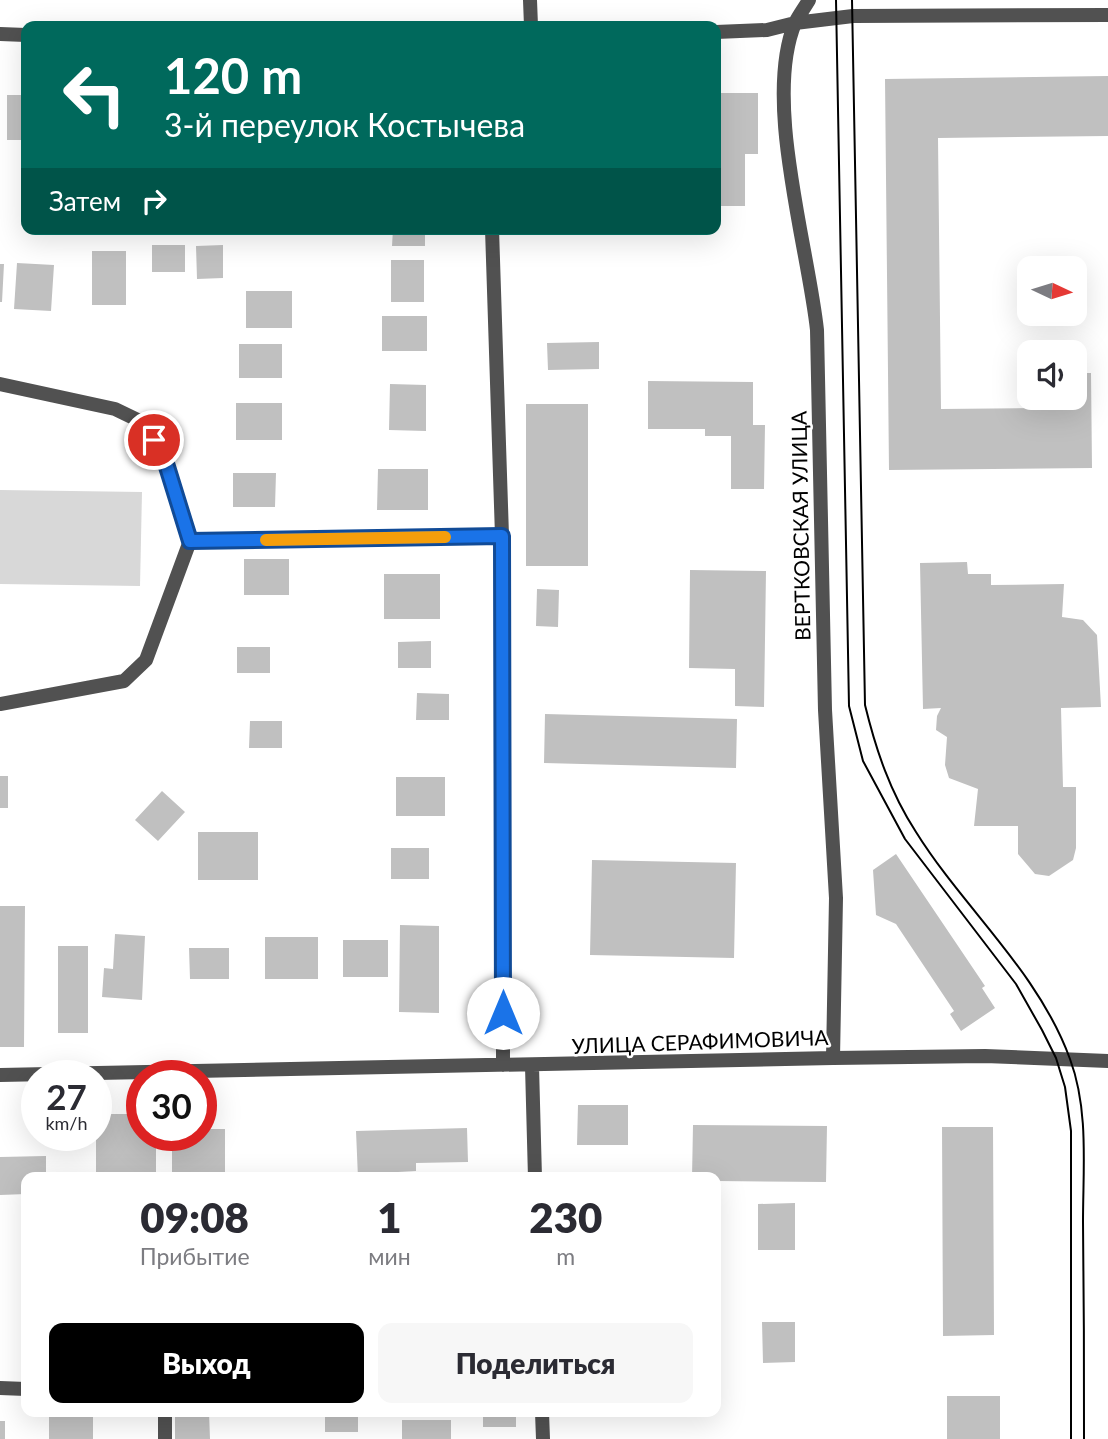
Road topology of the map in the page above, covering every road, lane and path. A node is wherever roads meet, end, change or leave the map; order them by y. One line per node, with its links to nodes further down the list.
1 (530, 0): 4 (street)
2 (810, 0): 5 (street, ВЕРТКОВСКАЯ УЛИЦА)
3 (1108, 15): 5 (street)
4 (531, 21)
5 (795, 23): 6 (street); 14 (street, ВЕРТКОВСКАЯ УЛИЦА)
6 (721, 32)
7 (0, 34): 8 (street)
8 (21, 35)
9 (492, 235): 11 (street)
10 (0, 384): 12 (street)
11 (502, 536): 12 (street); 16 (street)
12 (190, 541): 13 (street)
13 (0, 704)
14 (832, 1058): 15 (street, УЛИЦА СЕРАФИМОВИЧА); 17 (street, УЛИЦА СЕРАФИМОВИЧА)
15 (1108, 1061)
16 (503, 1066): 17 (street, УЛИЦА СЕРАФИМОВИЧА); 18 (street, УЛИЦА СЕРАФИМОВИЧА)
17 (532, 1066): 19 (street)
18 (0, 1075)
19 (535, 1172)
20 (0, 1388): 21 (street)
21 (21, 1389)
22 (165, 1417): 24 (street)
23 (542, 1417): 25 (street)
24 (165, 1439)
25 (543, 1439)

